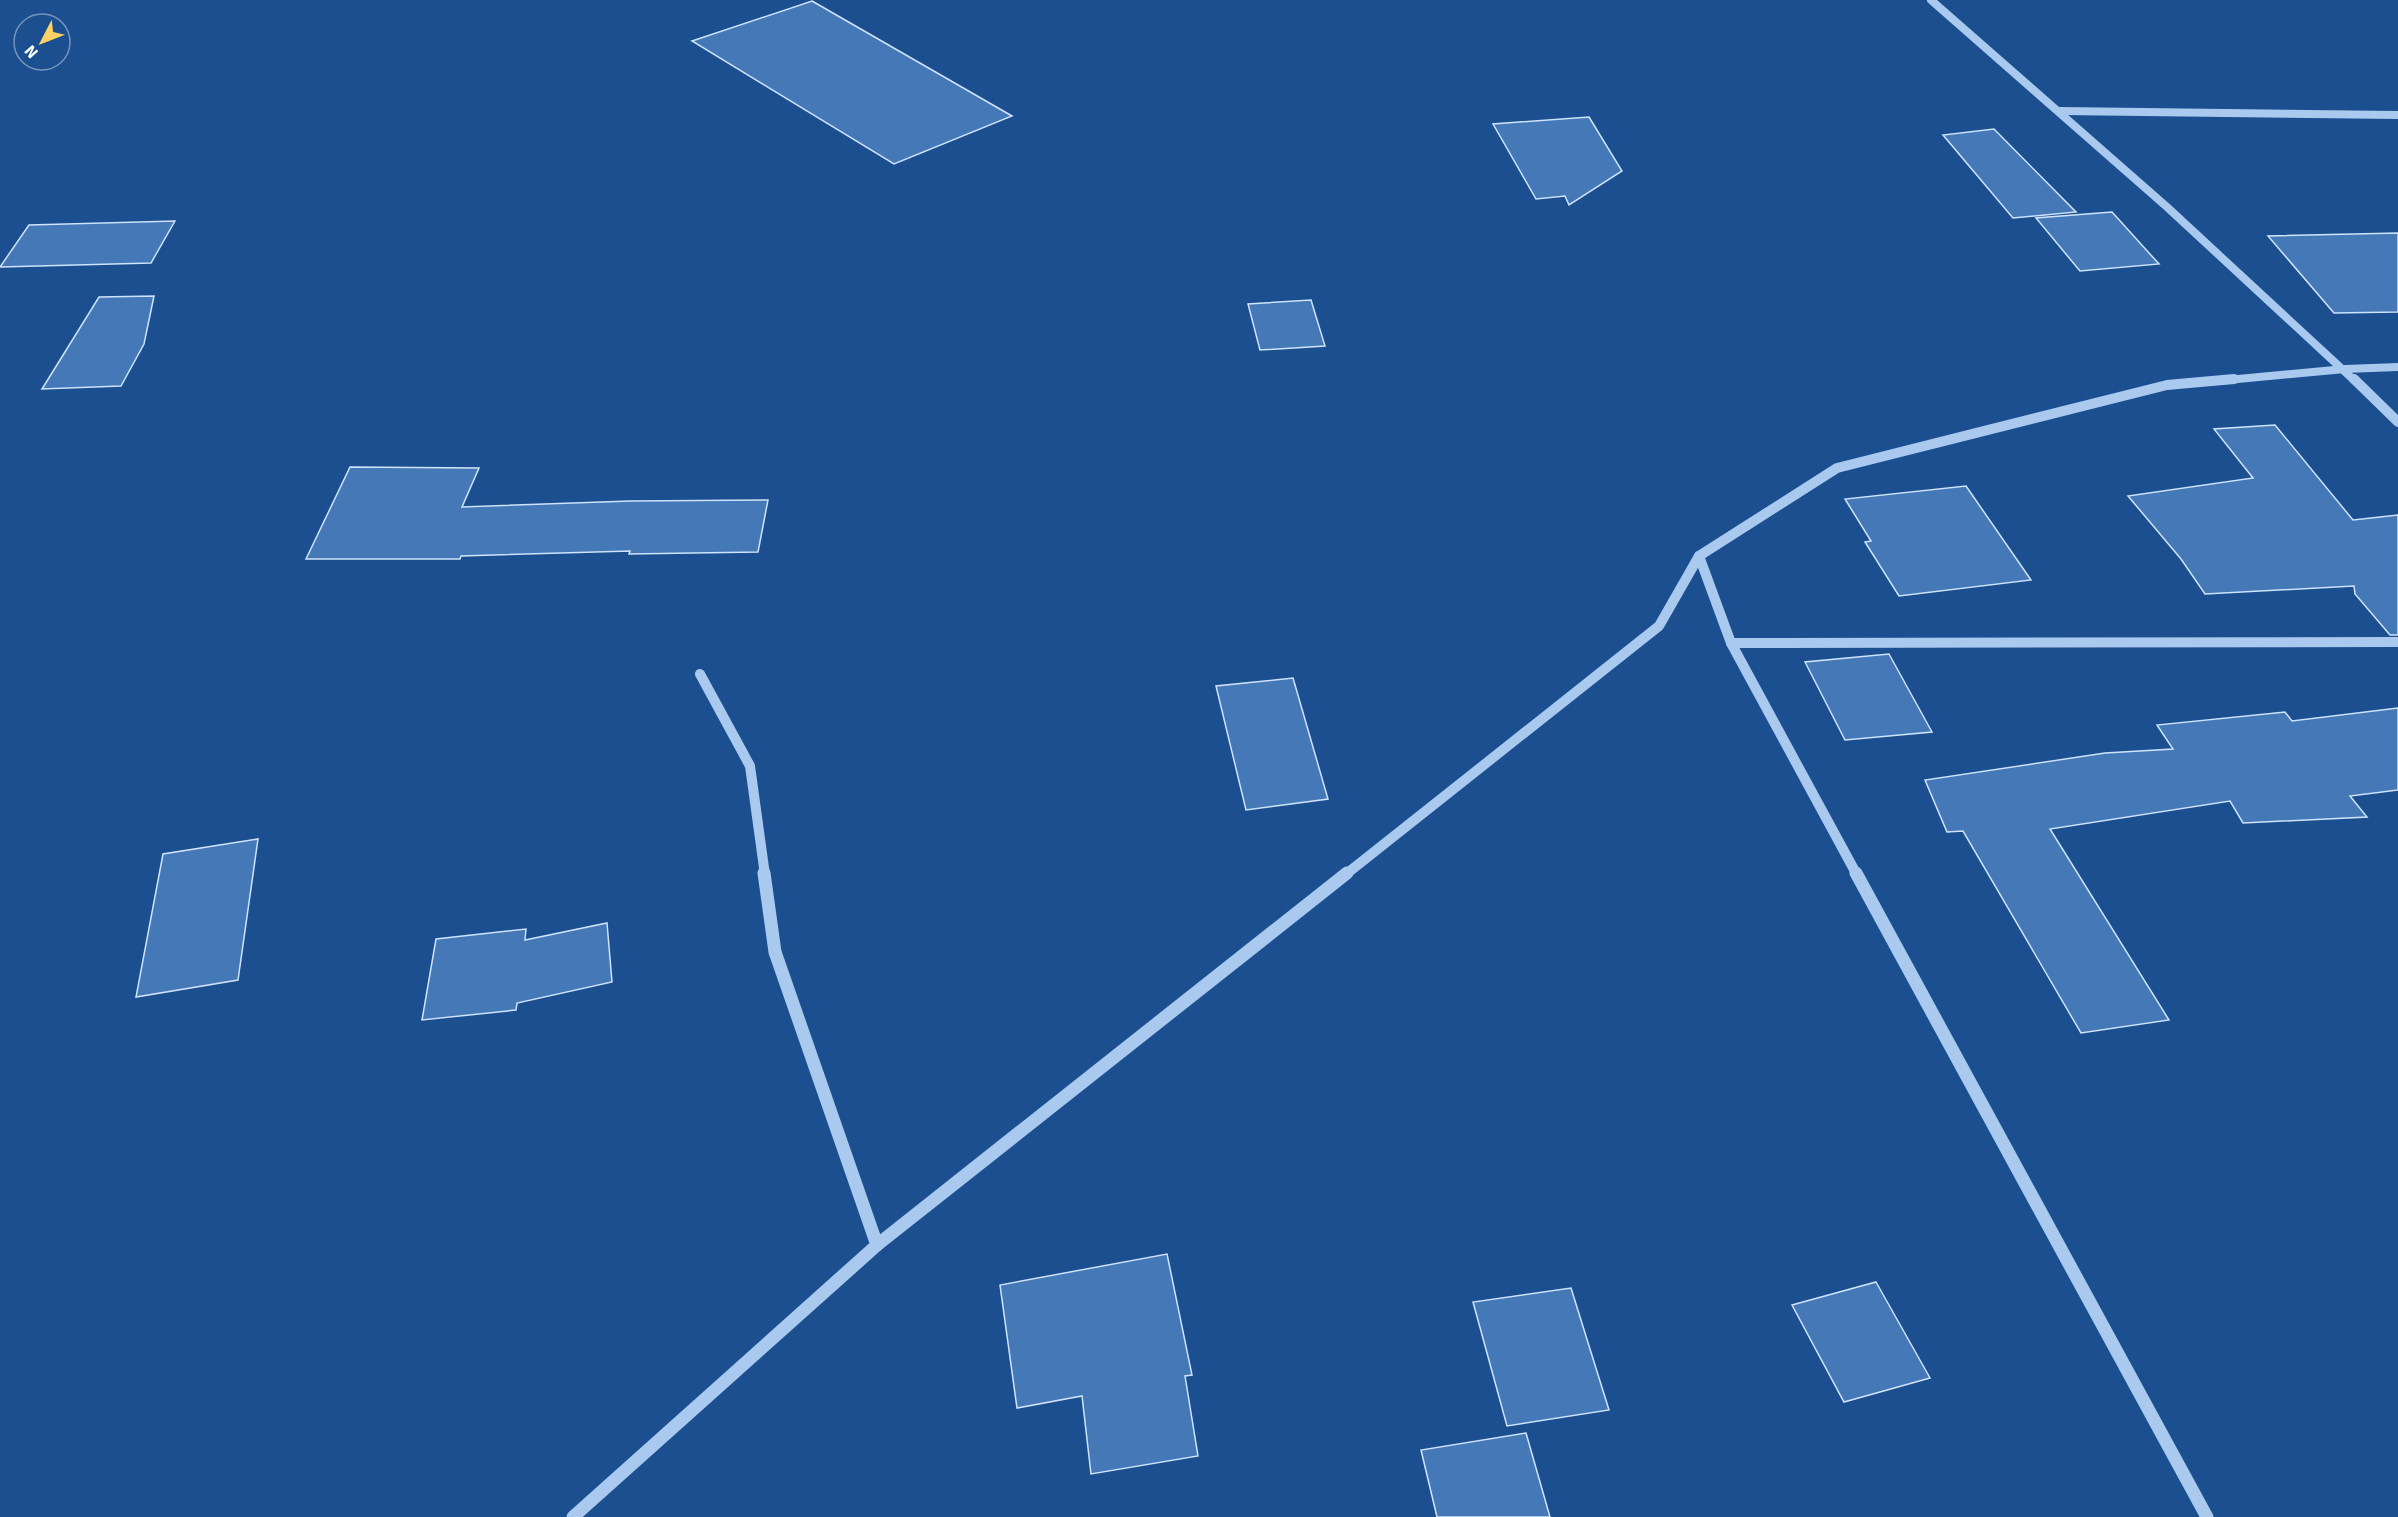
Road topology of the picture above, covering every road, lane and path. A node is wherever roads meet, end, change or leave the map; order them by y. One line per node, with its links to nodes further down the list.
1 (1931, 0): 2 (street)
2 (2060, 111): 3 (street); 5 (street)
3 (2398, 115)
4 (2398, 367): 5 (street)
5 (2345, 369): 6 (street); 7 (street)
6 (2398, 422)
7 (1699, 556): 9 (street); 11 (street)
8 (2398, 642): 9 (street)
9 (1731, 643): 13 (street)
10 (700, 674): 11 (street)
11 (877, 1245): 12 (street)
12 (573, 1517)
13 (2207, 1517)

